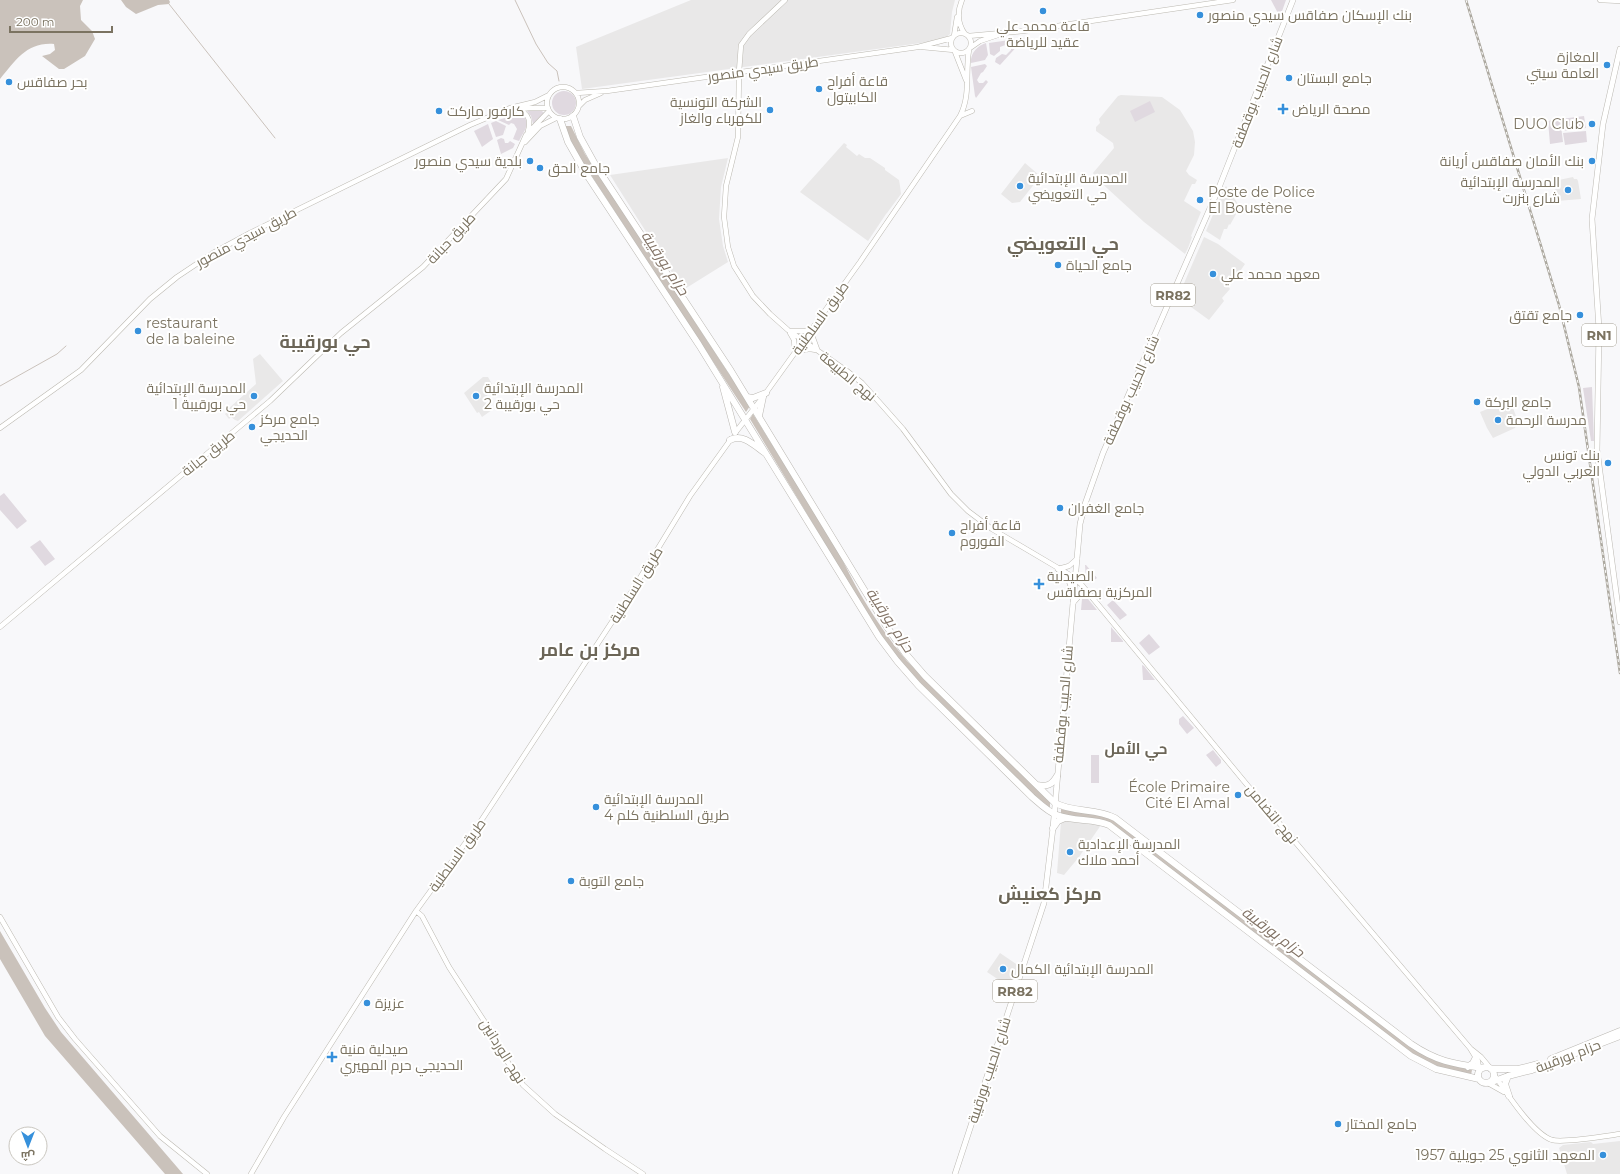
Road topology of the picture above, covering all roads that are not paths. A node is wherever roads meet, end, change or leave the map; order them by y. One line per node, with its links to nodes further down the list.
1 (785, 0): 15 (main road, نهج الطبيعة)
2 (962, 0): 7 (main road)
3 (1233, 0): 8 (main road)
4 (1293, 0): 45 (main road, شارع الحبيب بوقطفة / RR82)
5 (1600, 0): 6 (main road)
6 (1620, 1)
7 (958, 14): 9 (main road); 10 (main road)
8 (1001, 34): 9 (main road); 12 (main road)
9 (966, 35): 10 (main road); 12 (main road)
10 (953, 37): 11 (main road, طريق سيدي منصور); 14 (main road)
11 (918, 47): 14 (main road, طريق سيدي منصور); 15 (main road, طريق سيدي منصور)
12 (969, 49): 14 (main road); 16 (main road, طريق السلطنية)
13 (1620, 49): 51 (main road, RN1)
14 (955, 51): 16 (main road, طريق السلطنية)
15 (739, 72): 17 (main road, طريق سيدي منصور); 31 (main road, نهج الطبيعة)
16 (966, 80): 26 (main road, طريق السلطنية)
17 (607, 91): 18 (main road, طريق سيدي منصور); 20 (main road, طريق سيدي منصور)
18 (576, 93): 19 (main road); 20 (main road)
19 (549, 95): 21 (main road, طريق سيدي منصور); 23 (main road)
20 (580, 106): 25 (main road)
21 (505, 110): 22 (main road, طريق سيدي منصور); 41 (main road, طريق سيدي منصور)
22 (517, 110): 23 (main road, طريق سيدي منصور); 28 (main road)
23 (548, 110): 27 (main road); 28 (main road, طريق حبانة)
24 (972, 111): 26 (main road)
25 (573, 116): 27 (main road); 37 (highway)
26 (960, 116): 30 (main road, طريق السلطنية)
27 (558, 118): 29 (main road, طريق حبانة); 35 (highway)
28 (526, 134): 29 (main road, طريق حبانة)
29 (521, 148): 52 (main road, طريق حبانة)
30 (812, 328): 31 (main road); 32 (main road, طريق السلطنية); 33 (main road)
31 (789, 330): 32 (main road, نهج الطبيعة); 34 (main road)
32 (804, 340): 33 (main road, نهج الطبيعة); 34 (main road, طريق السلطنية)
33 (818, 350): 34 (main road); 46 (main road, نهج الطبيعة)
34 (796, 352): 36 (main road, طريق السلطنية)
35 (722, 382): 40 (highway); 42 (highway)
36 (764, 395): 37 (highway); 38 (main road, طريق السلطنية); 39 (highway)
37 (747, 397): 38 (highway)
38 (754, 408): 39 (highway); 40 (main road, طريق السلطنية)
39 (759, 416): 54 (highway)
40 (745, 418): 42 (main road, طريق السلطنية); 44 (highway)
41 (0, 428)
42 (735, 432): 43 (main road, طريق السلطنية)
43 (730, 440): 44 (highway); 59 (main road, طريق السلطنية)
44 (768, 455): 56 (highway)
45 (1077, 559): 46 (main road); 47 (main road, شارع الحبيب بوقطفة / RR82)
46 (1058, 569): 47 (main road, نهج الطبيعة); 48 (main road)
47 (1076, 579): 48 (main road, شارع الحبيب بوقطفة / RR82); 49 (main road, نهج التضامن)
48 (1074, 594): 50 (main road, شارع الحبيب بوقطفة / RR82)
49 (1089, 594): 50 (main road); 63 (main road, نهج التضامن)
50 (1073, 603): 53 (main road, شارع الحبيب بوقطفة / RR82)
51 (1620, 622)
52 (0, 627)
53 (1057, 776): 54 (highway); 55 (main road, شارع الحبيب بوقطفة / RR82)
54 (1037, 785): 55 (highway)
55 (1055, 803): 56 (main road, شارع الحبيب بورقيبة / RR82); 65 (highway)
56 (1054, 814): 57 (highway); 58 (main road, شارع الحبيب بورقيبة / RR82)
57 (1065, 818): 58 (highway); 69 (highway)
58 (1053, 828): 76 (main road, شارع الحبيب بورقيبة / RR82)
59 (416, 911): 74 (main road, طريق السلطنية); 75 (main road, نهج الوردانين)
60 (0, 917): 73 (main road)
61 (1620, 1032): 66 (highway, حزام بورقيبة)
62 (1620, 1036): 68 (highway, حزام بورقيبة)
63 (1470, 1048): 64 (main road, نهج التضامن); 66 (main road, نهج التضامن)
64 (1476, 1057): 65 (highway); 67 (main road, نهج التضامن)
65 (1468, 1067): 67 (highway)
66 (1491, 1068): 67 (highway); 70 (highway)
67 (1480, 1069): 69 (highway)
68 (1508, 1076): 70 (highway, حزام بورقيبة); 71 (highway)
69 (1479, 1079): 70 (highway)
70 (1493, 1080): 71 (main road); 71 (main road)
71 (1507, 1094): 72 (main road)
72 (1620, 1134)
73 (207, 1174)
74 (251, 1174)
75 (643, 1174)
76 (955, 1174)

